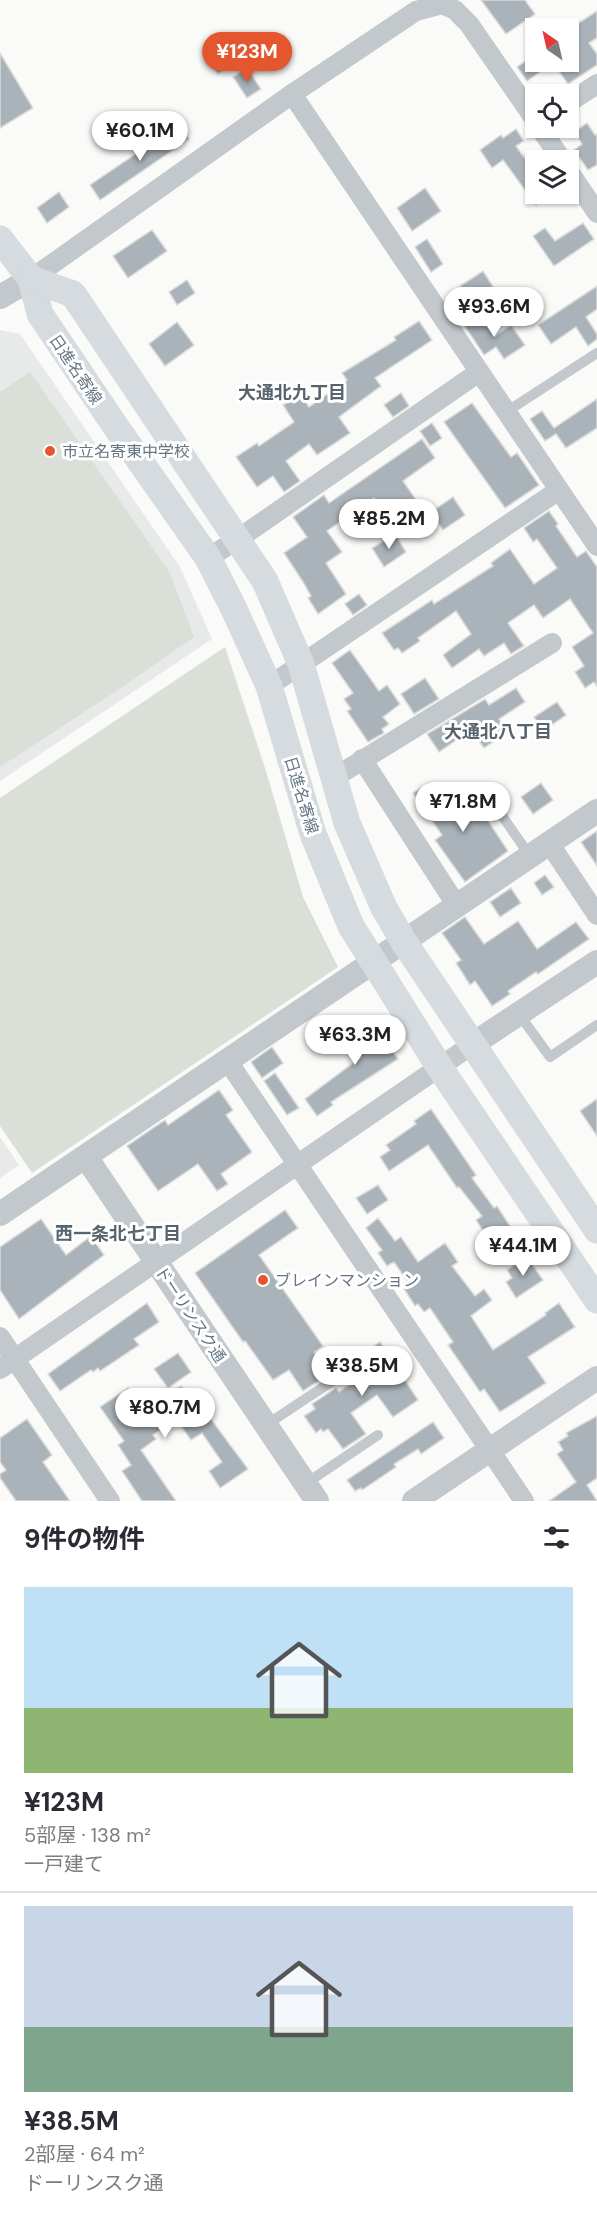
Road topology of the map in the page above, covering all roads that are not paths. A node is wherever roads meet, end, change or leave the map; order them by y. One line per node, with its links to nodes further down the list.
1 (597, 84): 3 (street)
2 (292, 94): 4 (street); 8 (street); 11 (street)
3 (579, 96)
4 (525, 105)
5 (579, 186): 6 (street)
6 (597, 213)
7 (0, 239): 8 (main road, 日進名寄線)
8 (31, 279): 9 (street); 14 (main road); 16 (main road, 日進名寄線)
9 (0, 297)
10 (597, 352): 12 (lane)
11 (480, 372): 12 (street); 14 (street)
12 (506, 412): 13 (street)
13 (559, 490): 15 (street); 18 (street)
14 (238, 540): 16 (street); 18 (main road)
15 (597, 546)
16 (208, 558): 19 (main road, 日進名寄線)
17 (552, 643): 20 (street)
18 (301, 664): 19 (street); 21 (main road)
19 (269, 686): 28 (main road, 日進名寄線)
20 (362, 759): 21 (street); 25 (street)
21 (335, 777): 27 (main road)
22 (482, 787): 24 (lane)
23 (597, 811): 24 (street)
24 (540, 850): 25 (street); 26 (street)
25 (457, 906): 27 (street)
26 (597, 915)
27 (404, 942): 28 (street); 32 (main road)
28 (372, 962): 33 (street); 34 (main road, 日進名寄線)
29 (597, 962): 30 (street)
30 (519, 1014): 31 (lane); 32 (street)
31 (597, 1025)
32 (473, 1044): 34 (street); 38 (main road)
33 (227, 1060): 35 (street); 36 (street)
34 (440, 1068): 36 (street); 40 (main road, 日進名寄線)
35 (86, 1157): 37 (street); 39 (street, ドーリンスク通)
36 (297, 1165): 39 (street); 47 (street)
37 (0, 1214)
38 (597, 1230)
39 (156, 1261): 42 (street); 45 (street, ドーリンスク通)
40 (597, 1300)
41 (0, 1337): 42 (street)
42 (8, 1364): 49 (street)
43 (337, 1378): 45 (lane)
44 (597, 1378): 47 (street)
45 (266, 1425): 48 (street, ドーリンスク通)
46 (378, 1435): 48 (lane)
47 (489, 1450): 50 (street); 51 (street)
48 (311, 1493)
49 (110, 1501)
50 (414, 1501)
51 (524, 1501)

